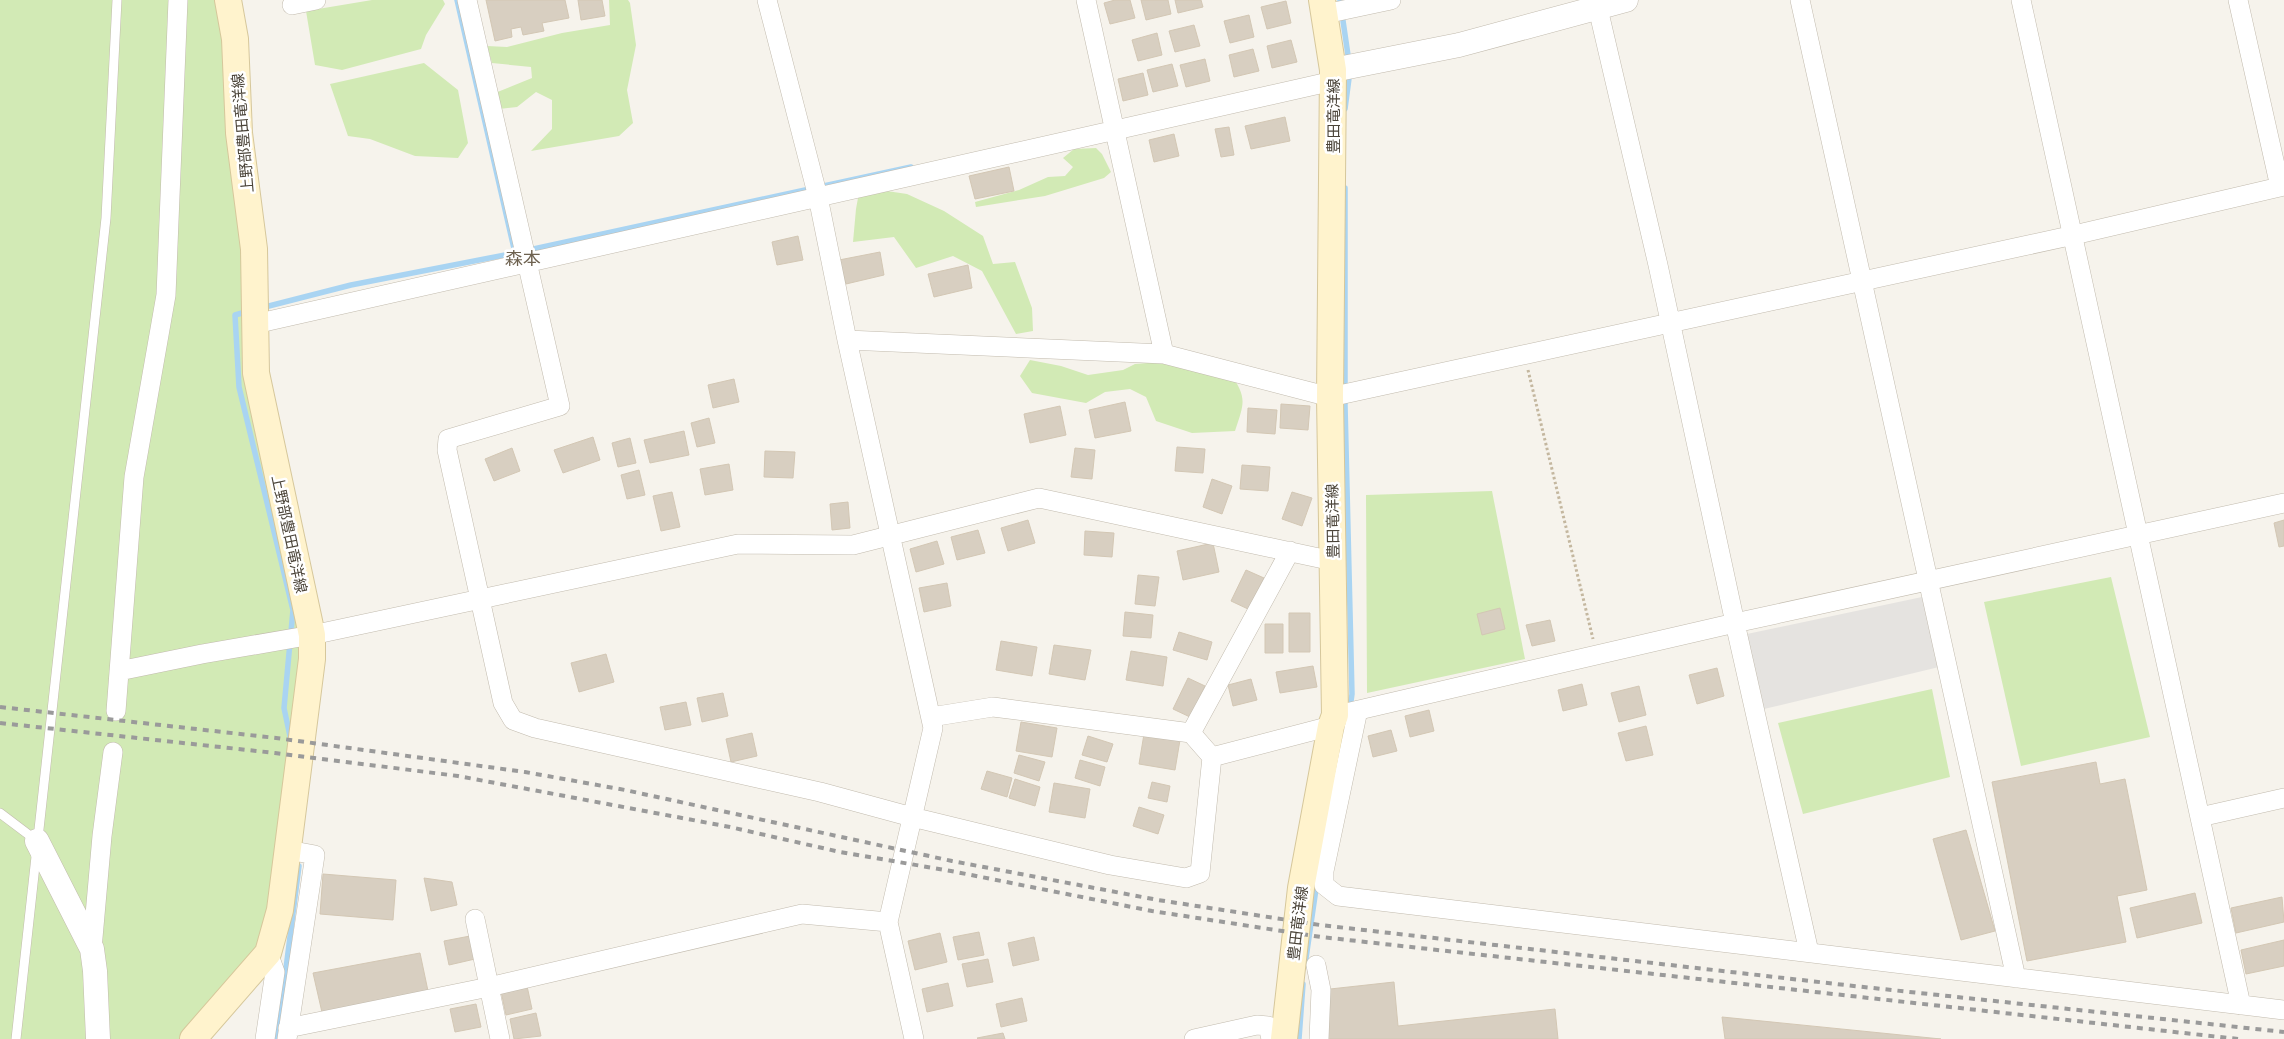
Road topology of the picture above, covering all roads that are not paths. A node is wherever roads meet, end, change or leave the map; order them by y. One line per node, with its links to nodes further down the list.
1 (117, 0): 48 (lane)
2 (178, 0): 37 (street)
3 (228, 0): 23 (main road, 上野部豊田竜洋線)
4 (316, 0): 14 (street)
5 (467, 0): 21 (street)
6 (767, 0): 19 (street)
7 (1086, 0): 17 (street)
8 (1391, 0): 15 (street)
9 (1626, 0): 13 (street)
10 (1800, 0): 22 (street)
11 (2021, 0): 20 (street)
12 (2238, 0): 18 (street)
13 (1597, 4): 16 (street); 24 (street)
14 (292, 5)
15 (1324, 7): 16 (main road, 豊田竜洋線)
16 (1333, 76): 17 (street); 27 (main road, 豊田竜洋線)
17 (1115, 130): 19 (street); 26 (street)
18 (2282, 186): 20 (street)
19 (818, 197): 21 (street); 25 (street)
20 (2074, 235): 22 (street); 30 (street)
21 (526, 262): 23 (street); 34 (street)
22 (1863, 281): 24 (street); 33 (street)
23 (255, 324): 36 (main road, 上野部豊田竜洋線)
24 (1670, 324): 27 (street); 35 (street)
25 (847, 340): 26 (street); 29 (street)
26 (1164, 354): 27 (street)
27 (1330, 397): 32 (main road, 豊田竜洋線)
28 (2284, 503): 30 (street)
29 (890, 535): 31 (street); 34 (street); 39 (street)
30 (2138, 536): 33 (street); 47 (street)
31 (1290, 552): 32 (street); 41 (street)
32 (1333, 561): 40 (main road, 豊田竜洋線)
33 (1928, 581): 35 (street); 56 (street)
34 (480, 599): 36 (street); 46 (street)
35 (1735, 623): 40 (street); 54 (street)
36 (312, 635): 37 (street); 49 (main road, 上野部豊田竜洋線)
37 (119, 672): 38 (street)
38 (116, 711)
39 (931, 717): 41 (street); 46 (street)
40 (1341, 717): 43 (street); 54 (street); 69 (main road, 豊田竜洋線)
41 (1191, 733): 43 (street)
42 (113, 752): 52 (street)
43 (1212, 757): 46 (street)
44 (2284, 798): 47 (street)
45 (0, 813): 48 (lane)
46 (912, 817): 51 (street)
47 (2200, 817): 58 (street)
48 (37, 841): 52 (street); 61 (lane)
49 (288, 850): 53 (main road, 上野部豊田竜洋線); 60 (street)
50 (475, 919): 57 (street)
51 (888, 922): 57 (street); 66 (street)
52 (92, 949): 62 (street)
53 (268, 952): 63 (main road, 上野部豊田竜洋線); 64 (street)
54 (1809, 952): 56 (street)
55 (1316, 965): 70 (street)
56 (2016, 978): 58 (street)
57 (489, 987): 60 (street); 65 (street)
58 (2241, 1005): 59 (street)
59 (2284, 1010)
60 (288, 1034)
61 (16, 1039)
62 (98, 1039)
63 (193, 1039)
64 (265, 1039)
65 (500, 1039)
66 (914, 1039)
67 (1194, 1039): 68 (street)
68 (1270, 1039)
69 (1284, 1039)
70 (1318, 1039)

